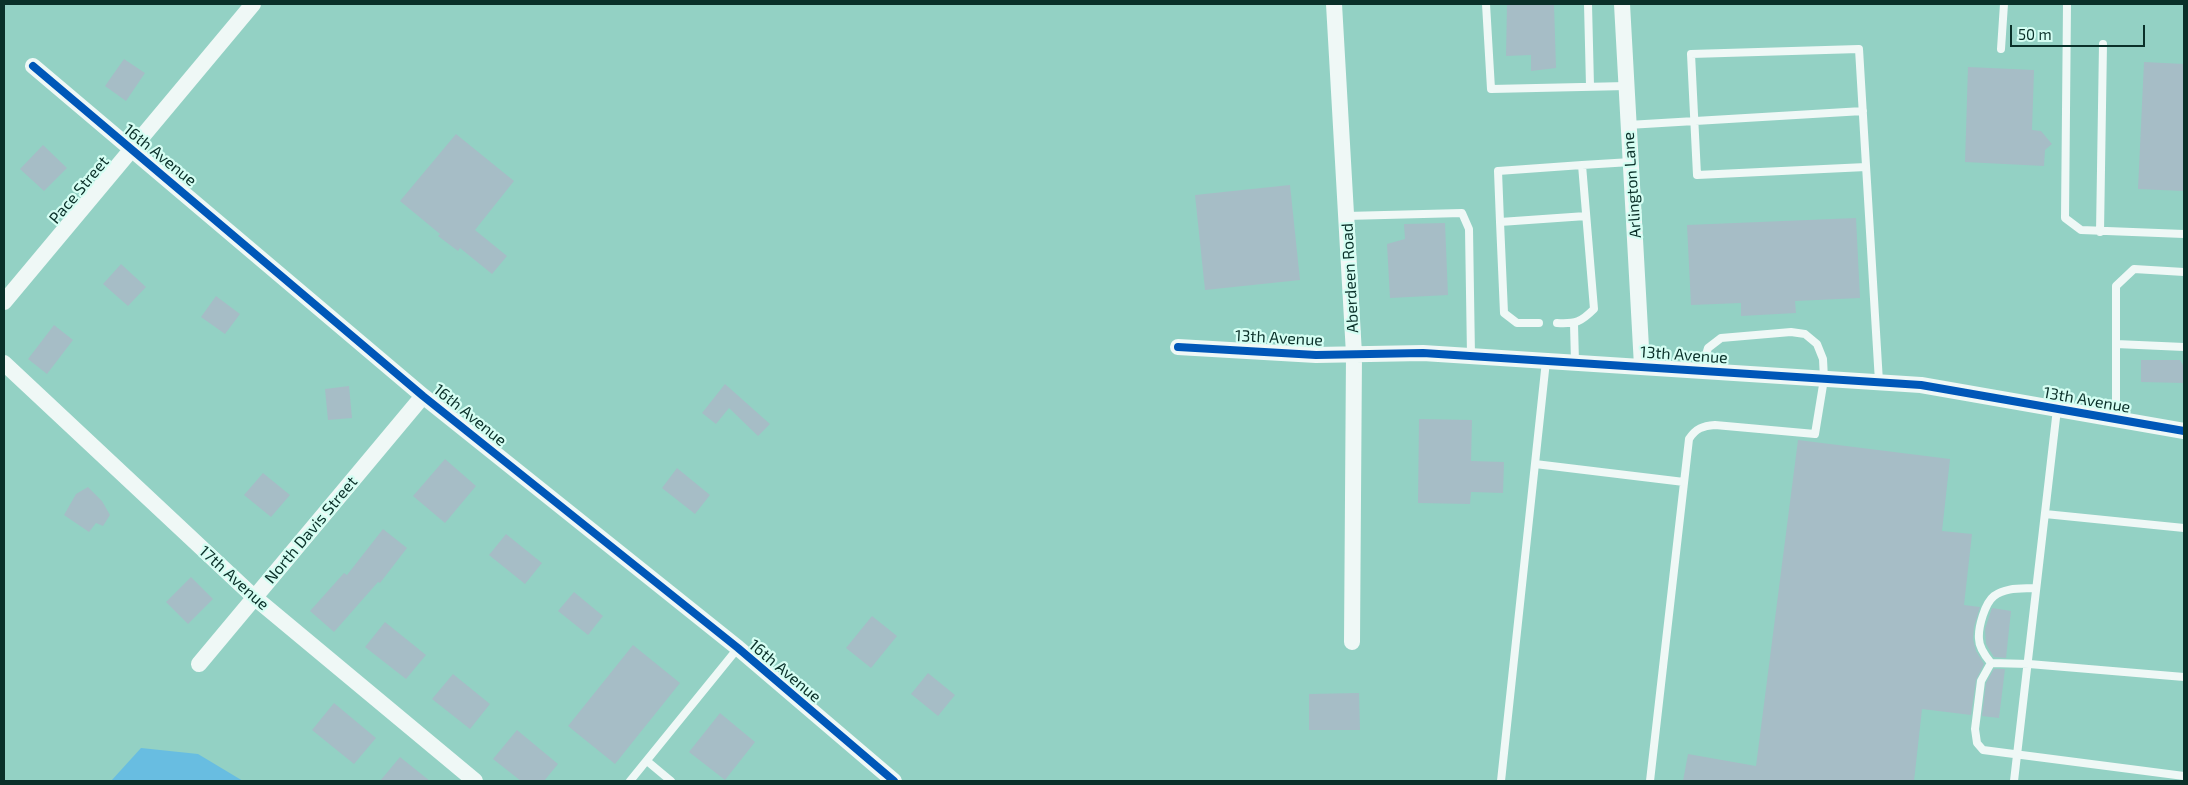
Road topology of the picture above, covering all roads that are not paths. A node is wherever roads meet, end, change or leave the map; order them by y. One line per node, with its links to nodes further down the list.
1 (253, 4): 16 (street, Pace Street)
2 (1334, 4): 20 (street, Aberdeen Road)
3 (1486, 4): 11 (lane)
4 (1588, 4): 11 (lane)
5 (1622, 4): 12 (street, Arlington Lane)
6 (2004, 4): 9 (lane)
7 (2067, 4): 23 (lane)
8 (2103, 44): 23 (lane)
9 (2001, 49)
10 (33, 66): 16 (street, 16th Avenue)
11 (1590, 86): 12 (lane)
12 (1627, 86): 15 (street, Arlington Lane)
13 (1864, 111): 14 (lane); 14 (lane); 19 (lane)
14 (1695, 121): 15 (lane); 19 (lane)
15 (1628, 125): 17 (street, Arlington Lane)
16 (131, 150): 26 (street, Pace Street); 42 (street, 16th Avenue)
17 (1631, 162): 18 (lane); 38 (street, Arlington Lane)
18 (1582, 165): 21 (lane); 22 (lane)
19 (1866, 167): 41 (lane)
20 (1346, 216): 33 (street, Aberdeen Road); 34 (lane)
21 (1586, 216): 22 (lane); 29 (lane)
22 (1500, 222): 27 (lane)
23 (2100, 232): 24 (lane)
24 (2184, 234)
25 (2184, 272): 30 (lane)
26 (4, 302)
27 (1539, 323)
28 (1557, 323): 29 (lane)
29 (1574, 324): 36 (lane)
30 (2116, 344): 32 (lane); 44 (lane)
31 (1178, 347): 33 (street, 13th Avenue)
32 (2184, 347)
33 (1354, 354): 34 (street, 13th Avenue); 52 (street, Aberdeen Road)
34 (1471, 356): 35 (street, 13th Avenue)
35 (1546, 360): 36 (street, 13th Avenue); 46 (lane)
36 (1576, 362): 38 (street, 13th Avenue)
37 (4, 363): 51 (street, 17th Avenue)
38 (1642, 366): 39 (street, 13th Avenue)
39 (1705, 371): 40 (street, 13th Avenue); 40 (lane)
40 (1824, 379): 41 (street, 13th Avenue); 47 (lane)
41 (1879, 382): 43 (street, 13th Avenue)
42 (423, 396): 51 (street, North Davis Street); 53 (street, 16th Avenue)
43 (2057, 410): 44 (street, 13th Avenue); 48 (lane)
44 (2116, 420): 45 (street, 13th Avenue)
45 (2184, 431)
46 (1535, 464): 47 (lane); 65 (lane)
47 (1684, 482): 66 (lane)
48 (2045, 514): 49 (lane); 50 (lane)
49 (2184, 528)
50 (2036, 588): 54 (lane); 56 (lane)
51 (254, 597): 55 (street, North Davis Street); 61 (street, 17th Avenue)
52 (1352, 642)
53 (738, 648): 59 (lane); 64 (street, 16th Avenue)
54 (1991, 663): 56 (lane); 58 (lane)
55 (199, 664)
56 (2029, 664): 57 (lane); 58 (lane)
57 (2184, 677)
58 (2017, 754): 60 (lane); 67 (lane)
59 (648, 761): 62 (lane); 63 (lane)
60 (2184, 776)
61 (475, 781)
62 (630, 781)
63 (671, 781)
64 (894, 781)
65 (1502, 781)
66 (1650, 781)
67 (2014, 781)

